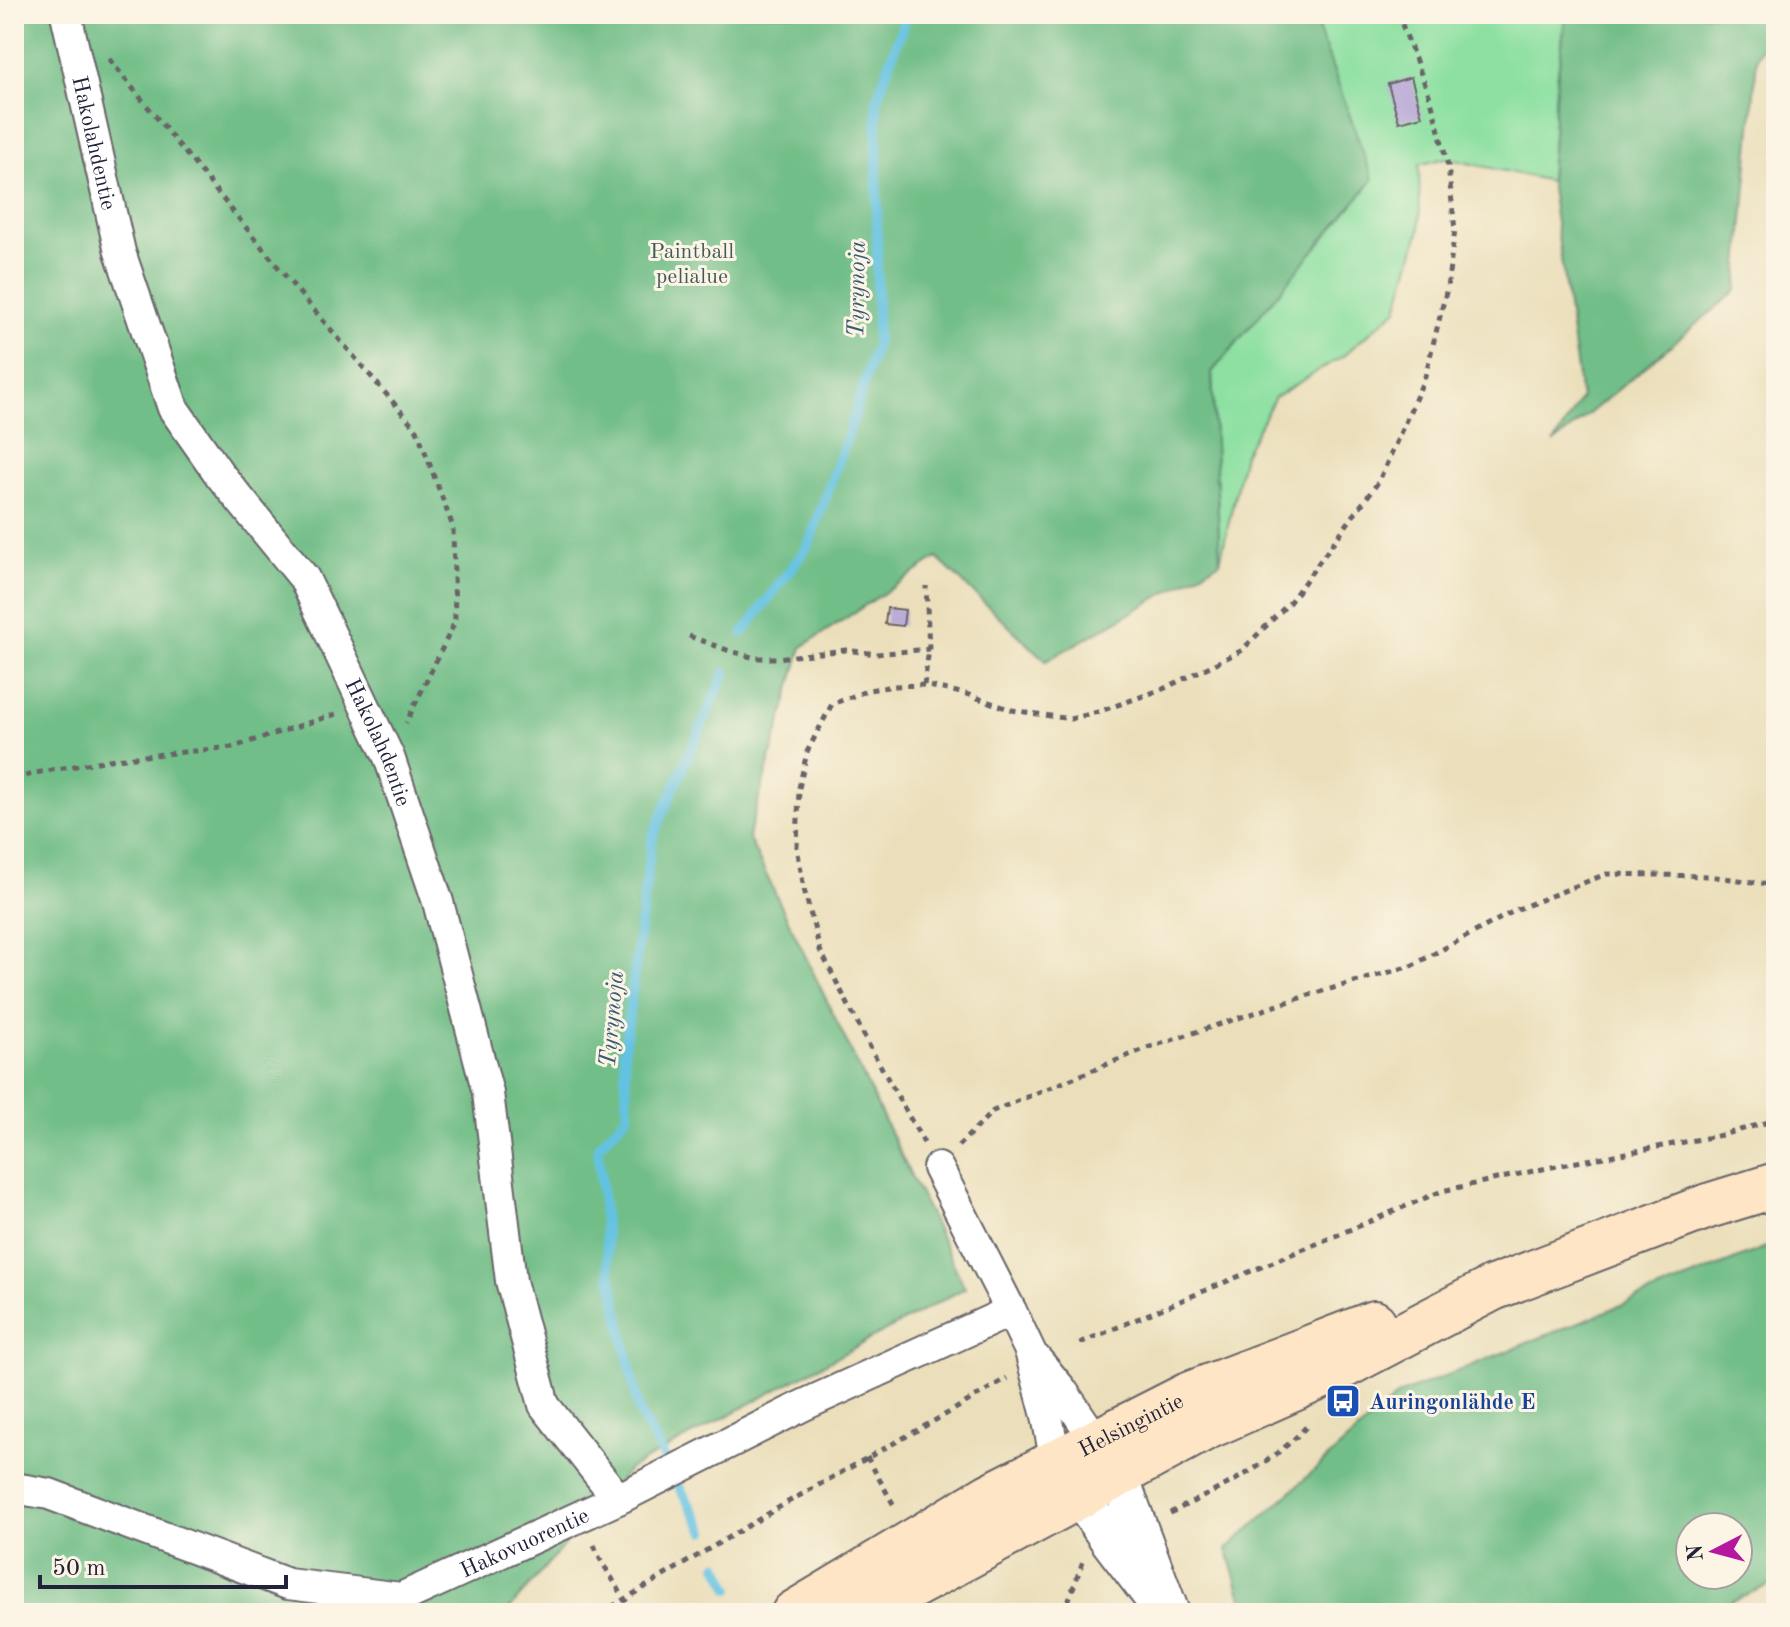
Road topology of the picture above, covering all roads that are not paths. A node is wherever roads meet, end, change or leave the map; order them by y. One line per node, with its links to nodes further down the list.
1 (66, 14): 9 (street, Hakolahdentie)
2 (938, 1168): 4 (street)
3 (1776, 1185): 6 (main road, Helsingintie)
4 (1011, 1311): 5 (street); 9 (street, Hakovuorentie)
5 (1030, 1351): 6 (street); 7 (street)
6 (1108, 1458): 7 (main road, Helsingintie); 10 (street)
7 (1067, 1479): 10 (street); 11 (main road, Helsingintie); 12 (main road, Helsingintie)
8 (14, 1488): 9 (street, Hakovuorentie)
9 (618, 1499)
10 (1125, 1535): 13 (street)
11 (794, 1613)
12 (863, 1613)
13 (1168, 1613)

